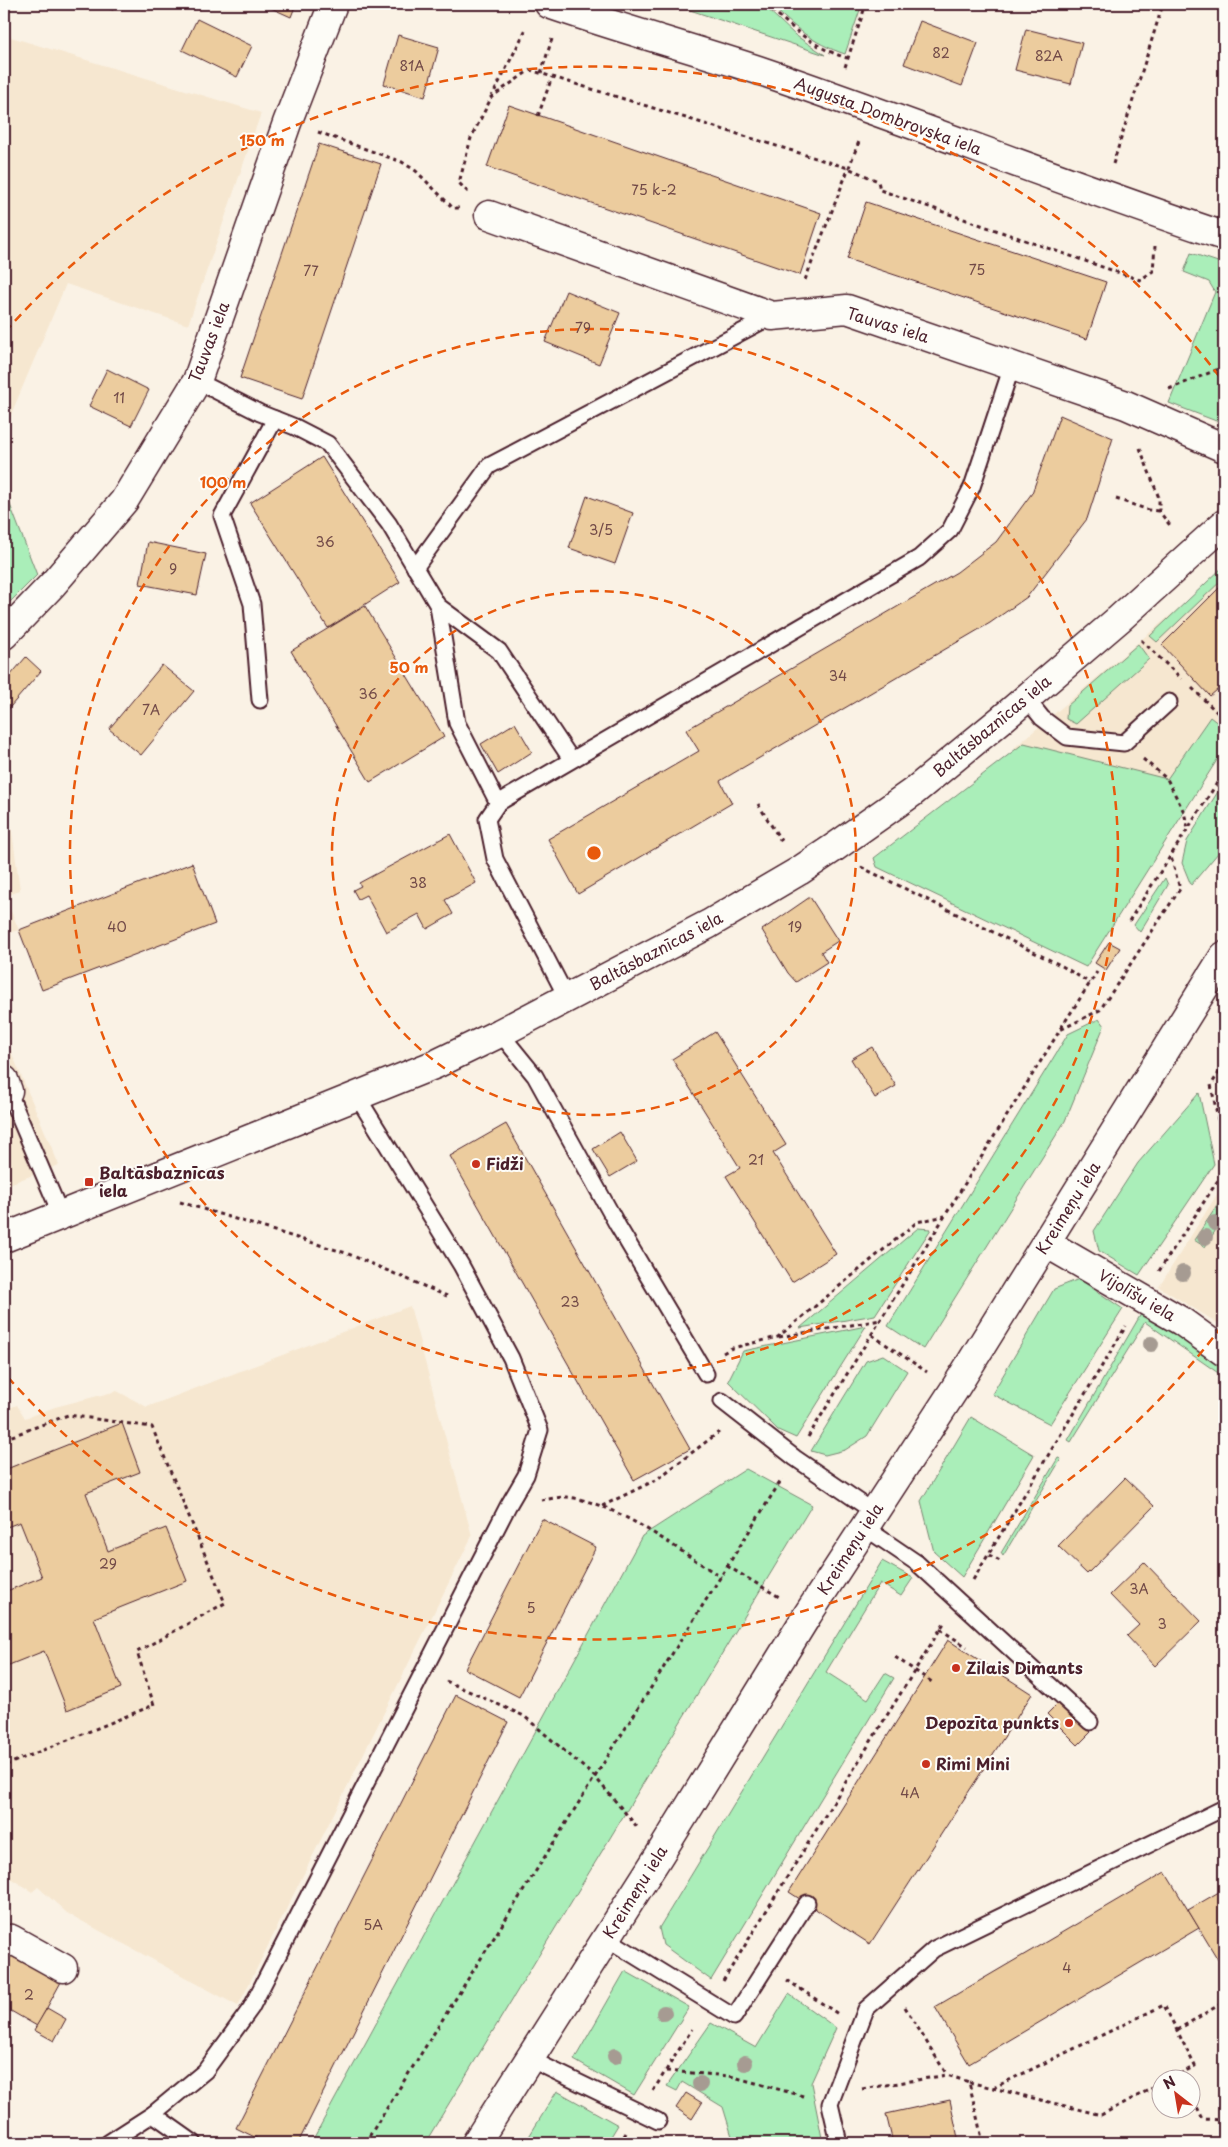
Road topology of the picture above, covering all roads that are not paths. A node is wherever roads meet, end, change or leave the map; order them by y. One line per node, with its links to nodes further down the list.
1 (333, 4): 8 (street, Tauvas iela)
2 (580, 9): 3 (street, Augusta Dombrovska iela); 5 (street, Augusta Dombrovska iela)
3 (540, 11)
4 (486, 211): 6 (street, Tauvas iela)
5 (1224, 236)
6 (782, 315): 7 (street, Tauvas iela); 12 (lane)
7 (1012, 366): 10 (street, Tauvas iela); 18 (lane)
8 (197, 380): 9 (lane); 14 (street, Tauvas iela)
9 (275, 419): 12 (lane); 16 (lane)
10 (1224, 448)
11 (1224, 524): 15 (street, Baltāsbaznīcas iela)
12 (415, 568): 13 (lane)
13 (438, 606): 18 (lane); 19 (lane)
14 (4, 635)
15 (1026, 698): 17 (lane); 21 (street, Baltāsbaznīcas iela)
16 (260, 700)
17 (1169, 702)
18 (572, 759): 19 (lane)
19 (498, 803): 21 (lane)
20 (1224, 956): 27 (street, Kreimeņu iela)
21 (567, 998): 22 (street, Baltāsbaznīcas iela)
22 (500, 1033): 24 (street, Baltāsbaznīcas iela); 29 (lane)
23 (6, 1085): 25 (lane)
24 (357, 1096): 25 (street, Baltāsbaznīcas iela); 39 (lane)
25 (61, 1215): 26 (street, Baltāsbaznīcas iela)
26 (4, 1238)
27 (1046, 1243): 28 (street, Vijolīšu iela); 31 (street, Kreimeņu iela)
28 (1224, 1352)
29 (704, 1370)
30 (722, 1401): 31 (lane)
31 (869, 1519): 32 (lane); 35 (street, Kreimeņu iela)
32 (1090, 1722)
33 (1224, 1808): 44 (lane)
34 (807, 1903): 35 (lane)
35 (606, 1938): 38 (street, Kreimeņu iela)
36 (4, 1944): 37 (street)
37 (63, 1968)
38 (530, 2059): 40 (lane); 43 (street, Kreimeņu iela)
39 (152, 2114): 41 (lane); 42 (lane)
40 (658, 2121)
41 (108, 2143)
42 (194, 2143)
43 (476, 2143)
44 (839, 2143)

